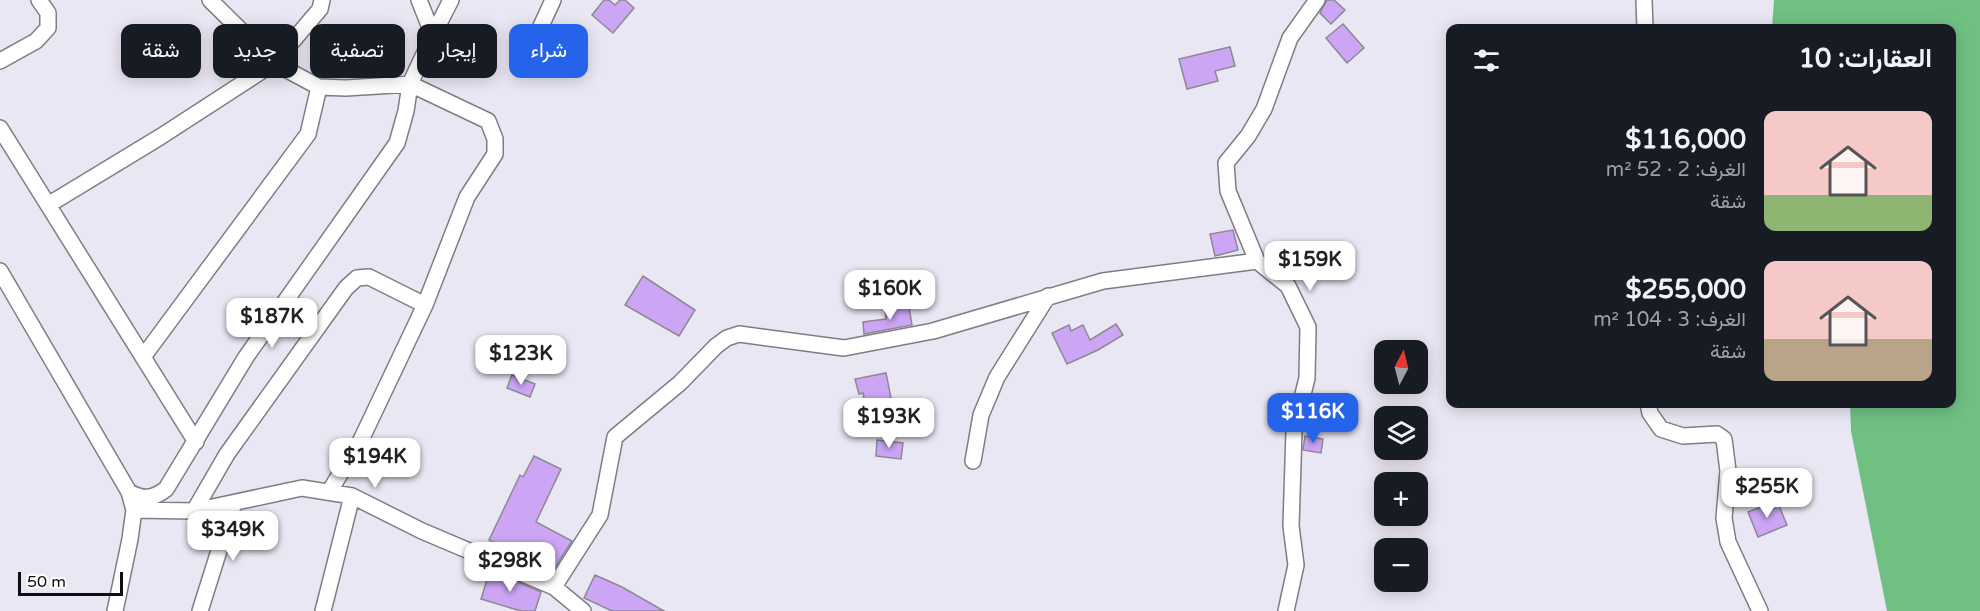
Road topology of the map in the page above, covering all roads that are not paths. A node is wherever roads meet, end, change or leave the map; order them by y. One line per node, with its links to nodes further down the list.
1 (39, 0): 15 (street)
2 (210, 0): 9 (street)
3 (322, 0): 14 (street)
4 (419, 0): 10 (street)
5 (451, 0): 11 (street)
6 (553, 0): 12 (street)
7 (1317, 0): 23 (street)
8 (1644, 0): 13 (street)
9 (234, 24)
10 (429, 24)
11 (439, 24)
12 (542, 24)
13 (1645, 24)
14 (298, 35)
15 (0, 61)
16 (417, 69): 19 (street)
17 (298, 76): 20 (street)
18 (251, 78): 22 (street)
19 (410, 84): 20 (street); 26 (street); 29 (street)
20 (319, 87): 27 (street)
21 (0, 128): 22 (street)
22 (48, 206): 27 (street)
23 (1257, 261): 25 (street); 42 (street)
24 (0, 272): 31 (street)
25 (1048, 296): 30 (street); 37 (street)
26 (425, 305): 32 (street); 36 (street)
27 (143, 357): 29 (street)
28 (1649, 408): 43 (street)
29 (196, 442): 31 (street)
30 (973, 461)
31 (129, 492): 35 (street)
32 (329, 492): 33 (street); 34 (street)
33 (352, 496): 37 (street); 40 (street)
34 (234, 503): 36 (street); 39 (street)
35 (134, 510): 36 (street); 38 (street)
36 (194, 511)
37 (554, 587): 41 (street)
38 (115, 611)
39 (200, 611)
40 (323, 611)
41 (583, 611)
42 (1286, 611)
43 (1760, 611)

